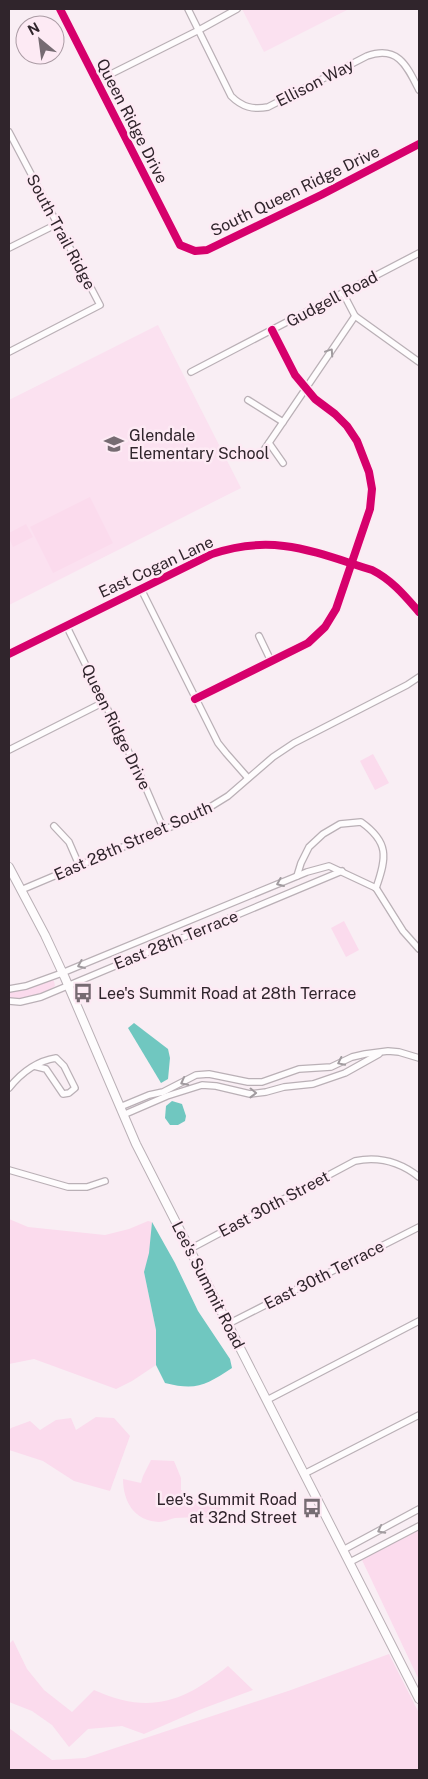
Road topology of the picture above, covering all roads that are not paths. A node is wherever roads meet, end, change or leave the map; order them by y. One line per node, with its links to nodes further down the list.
1 (60, 9): 5 (street, Queen Ridge Drive)
2 (188, 9): 4 (street, Ellison Way)
3 (237, 9): 4 (street)
4 (199, 30): 5 (street); 6 (street, Ellison Way)
5 (97, 81): 10 (street, Queen Ridge Drive)
6 (419, 90)
7 (9, 132): 9 (street, South Trail Ridge)
8 (419, 144): 10 (street, South Queen Ridge Drive)
9 (57, 224): 11 (street); 16 (street, South Trail Ridge)
10 (180, 245)
11 (9, 248)
12 (419, 253): 13 (street, Gudgell Road)
13 (343, 293): 14 (street); 15 (street, Gudgell Road)
14 (355, 316): 17 (street); 19 (street, one-way to 14)
15 (272, 330): 18 (street, Gudgell Road); 19 (street)
16 (9, 352)
17 (419, 362)
18 (191, 372)
19 (306, 389): 21 (street); 25 (street)
20 (248, 400): 21 (street)
21 (283, 422): 22 (street)
22 (269, 443): 23 (street); 24 (street)
23 (264, 450)
24 (283, 463)
25 (352, 564): 26 (street, East Cogan Lane); 27 (street, East Cogan Lane); 31 (street)
26 (141, 589): 28 (street, East Cogan Lane); 33 (street)
27 (418, 608)
28 (66, 625): 30 (street, East Cogan Lane); 34 (street, Queen Ridge Drive)
29 (259, 636): 31 (street)
30 (9, 654)
31 (271, 661): 33 (street)
32 (419, 677): 36 (street, East 28th Street South)
33 (195, 699): 36 (street)
34 (104, 702): 35 (street); 38 (street, Queen Ridge Drive)
35 (9, 750)
36 (248, 778): 38 (street, East 28th Street South)
37 (54, 826): 39 (street)
38 (164, 830): 39 (street, East 28th Street South)
39 (79, 865): 44 (street, East 28th Street South)
40 (9, 867): 44 (main road, Lee's Summit Road)
41 (342, 871): 42 (street, East 28th Terrace); 43 (street, East 28th Terrace); 47 (street, East 28th Terrace)
42 (297, 876): 43 (street); 46 (street, East 28th Terrace, one-way to 46)
43 (376, 888): 45 (street)
44 (21, 890): 46 (main road, Lee's Summit Road)
45 (419, 949)
46 (62, 973): 47 (main road, Lee's Summit Road); 48 (street, East 28th Terrace)
47 (68, 985): 49 (street, East 28th Terrace); 54 (main road, Lee's Summit Road)
48 (9, 989)
49 (9, 1002)
50 (388, 1051): 51 (street); 54 (street, one-way to 50); 54 (street, one-way to 54)
51 (419, 1058)
52 (34, 1066): 52 (street); 53 (street)
53 (9, 1088)
54 (122, 1111): 59 (main road, Lee's Summit Road)
55 (9, 1170): 57 (street)
56 (419, 1177): 59 (street, East 30th Street)
57 (105, 1181)
58 (419, 1227): 61 (street, East 30th Terrace)
59 (190, 1248): 61 (main road, Lee's Summit Road)
60 (419, 1321): 62 (street)
61 (228, 1324): 62 (main road, Lee's Summit Road)
62 (267, 1400): 64 (main road, Lee's Summit Road)
63 (419, 1415): 64 (street)
64 (304, 1474): 67 (main road, Lee's Summit Road)
65 (419, 1509): 67 (street, one-way to 67)
66 (419, 1526): 68 (street)
67 (343, 1550): 68 (main road, Lee's Summit Road)
68 (350, 1562): 69 (main road, Lee's Summit Road)
69 (419, 1698)

